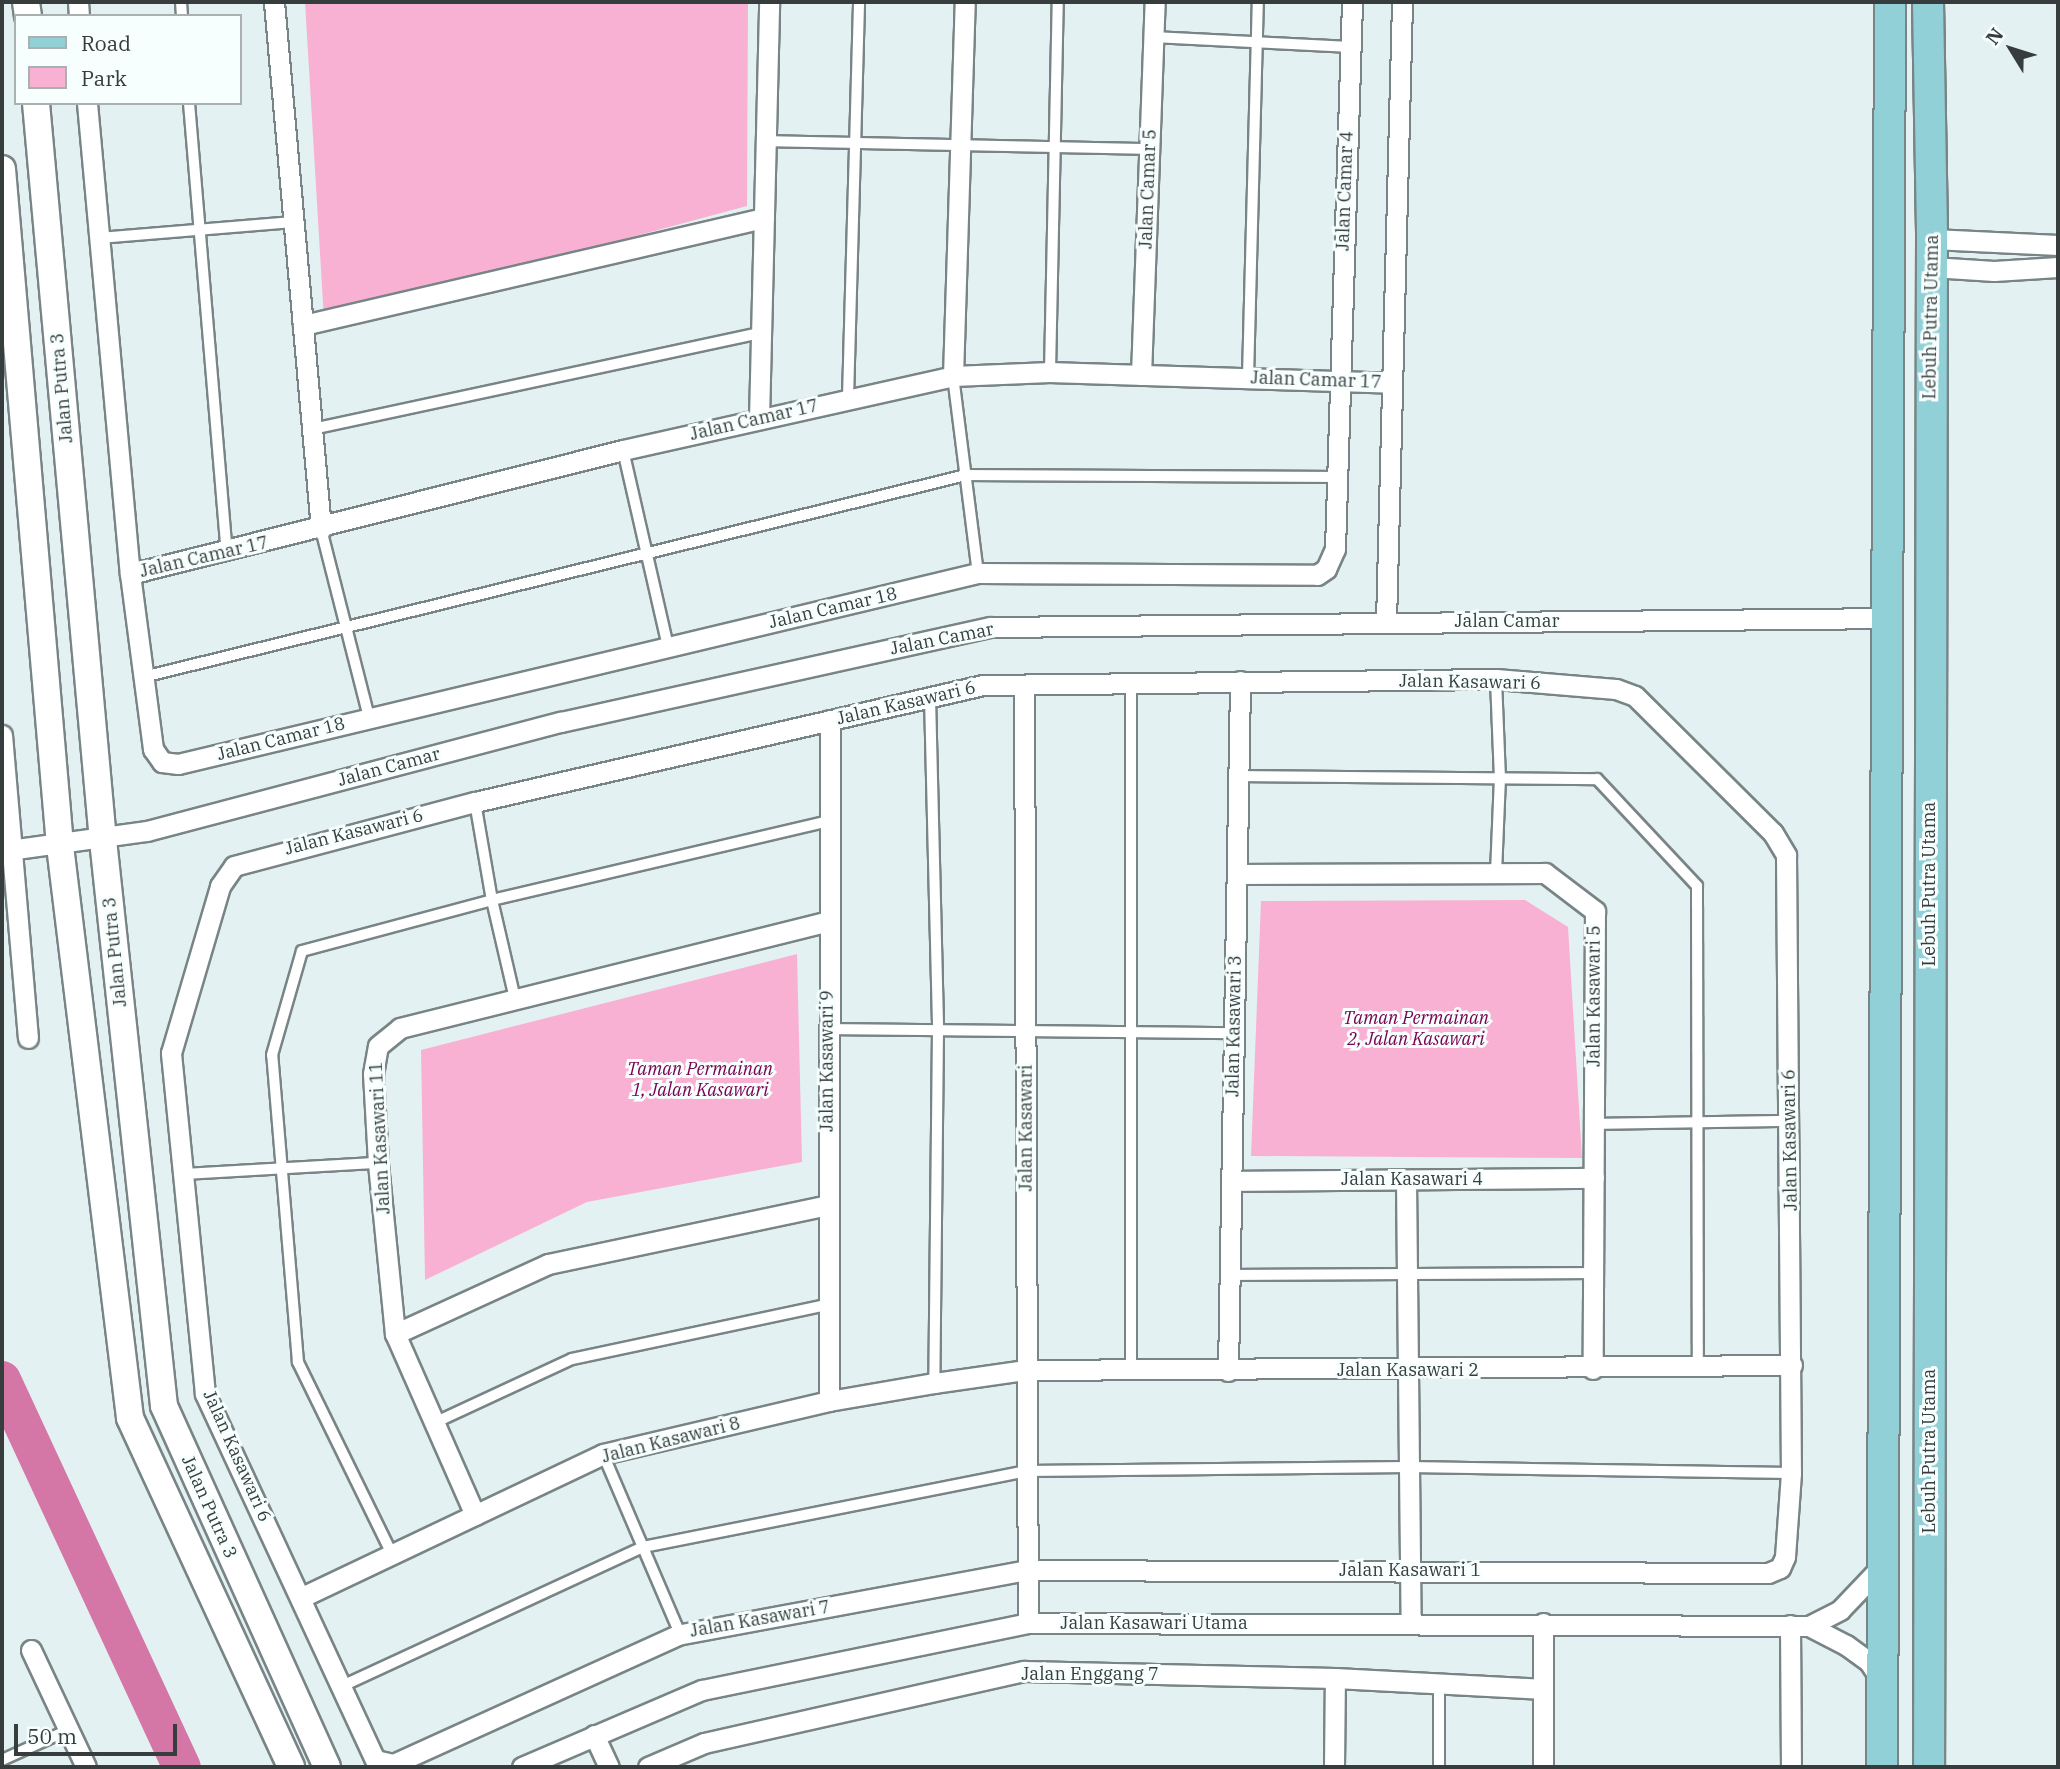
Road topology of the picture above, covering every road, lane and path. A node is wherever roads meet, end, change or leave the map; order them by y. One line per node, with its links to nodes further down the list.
1 (274, 2): 25 (street)
2 (769, 2): 19 (street)
3 (859, 2): 18 (lane)
4 (965, 2): 20 (street)
5 (1058, 2): 21 (lane)
6 (1155, 2): 12 (street, Jalan Camar 5)
7 (1258, 2): 13 (lane)
8 (1352, 2): 14 (street, Jalan Camar 4)
9 (1402, 2): 38 (street)
10 (1890, 2): 50 (main road)
11 (1928, 2): 29 (main road, Lebuh Putra Utama)
12 (1153, 37): 13 (lane); 22 (street, Jalan Camar 5)
13 (1257, 42): 14 (lane); 36 (lane)
14 (1351, 47): 37 (street, Jalan Camar 4)
15 (36, 105): 67 (street, Jalan Putra 3)
16 (87, 105): 27 (street)
17 (189, 105): 26 (lane)
18 (856, 140): 19 (lane); 20 (lane); 39 (lane)
19 (766, 141): 24 (street)
20 (961, 145): 21 (lane); 34 (street)
21 (1055, 145): 22 (lane); 33 (lane)
22 (1149, 149): 35 (street, Jalan Camar 5)
23 (2, 169): 68 (street, Jalan Putra 3)
24 (764, 218): 31 (street); 32 (street)
25 (294, 222): 26 (lane); 31 (street)
26 (200, 231): 27 (lane); 46 (lane)
27 (99, 238): 49 (street)
28 (2058, 245): 29 (street)
29 (1932, 253): 30 (street); 144 (main road, Lebuh Putra Utama)
30 (2058, 267)
31 (303, 325): 41 (street)
32 (761, 332): 40 (street); 41 (lane)
33 (1050, 372): 34 (street, Jalan Camar 17); 35 (street, Jalan Camar 17)
34 (953, 376): 39 (street, Jalan Camar 17); 43 (lane)
35 (1141, 376): 36 (street, Jalan Camar 17)
36 (1248, 377): 37 (street, Jalan Camar 17)
37 (1337, 381): 38 (street, Jalan Camar 17); 44 (street, Jalan Camar 18)
38 (1391, 383): 51 (street)
39 (848, 398): 40 (street, Jalan Camar 17)
40 (759, 419): 42 (street, Jalan Camar 17)
41 (312, 429): 45 (street)
42 (623, 450): 45 (street, Jalan Camar 17); 47 (lane)
43 (966, 475): 44 (lane); 47 (lane); 48 (lane)
44 (1337, 477): 48 (street, Jalan Camar 18)
45 (321, 529): 46 (street, Jalan Camar 17); 52 (lane)
46 (227, 553): 49 (street, Jalan Camar 17)
47 (644, 554): 52 (lane); 53 (lane)
48 (978, 573): 53 (street, Jalan Camar 18)
49 (130, 574): 54 (street)
50 (1888, 618): 51 (street, Jalan Camar); 114 (main road)
51 (1386, 622): 67 (street, Jalan Camar)
52 (346, 629): 54 (lane); 60 (lane)
53 (668, 646): 60 (street, Jalan Camar 18)
54 (143, 677): 60 (street, Jalan Camar 18)
55 (1496, 679): 57 (street, Jalan Kasawari 6); 64 (lane); 82 (street, Jalan Kasawari 6)
56 (1130, 681): 57 (street, Jalan Kasawari 6); 58 (street, Jalan Kasawari 6); 78 (lane)
57 (1240, 681): 63 (street, Jalan Kasawari 3)
58 (1024, 686): 59 (street, Jalan Kasawari 6); 77 (street, Jalan Kasawari)
59 (930, 697): 61 (street, Jalan Kasawari 6); 76 (lane)
60 (369, 718)
61 (830, 720): 65 (street, Jalan Kasawari 6); 66 (street, Jalan Kasawari 9)
62 (2, 735): 69 (street)
63 (1238, 776): 64 (lane); 71 (street, Jalan Kasawari 3)
64 (1500, 779): 70 (lane); 81 (lane)
65 (475, 802): 72 (lane); 86 (street, Jalan Kasawari 6)
66 (829, 821): 72 (lane); 73 (street, Jalan Kasawari 9)
67 (103, 840): 68 (street, Jalan Camar); 135 (street, Jalan Putra 3)
68 (60, 846): 69 (street, Jalan Camar); 134 (street, Jalan Putra 3)
69 (7, 851): 80 (street)
70 (1496, 873): 71 (street, Jalan Kasawari 5); 83 (street, Jalan Kasawari 5)
71 (1237, 874): 79 (street, Jalan Kasawari 3)
72 (492, 900): 74 (lane); 85 (lane)
73 (828, 921): 74 (street, Jalan Kasawari 11); 75 (street, Jalan Kasawari 9)
74 (515, 999): 84 (street, Jalan Kasawari 11)
75 (826, 1029): 76 (lane); 90 (street, Jalan Kasawari 9)
76 (938, 1030): 77 (lane); 103 (lane)
77 (1026, 1031): 78 (lane); 100 (street, Jalan Kasawari)
78 (1129, 1032): 79 (lane); 101 (lane)
79 (1234, 1032): 89 (street, Jalan Kasawari 3)
80 (28, 1038)
81 (1699, 1121): 82 (lane); 83 (lane); 97 (lane)
82 (1790, 1121): 96 (street, Jalan Kasawari 6)
83 (1594, 1124): 87 (street, Jalan Kasawari 5)
84 (378, 1163): 85 (lane); 95 (street, Jalan Kasawari 11)
85 (282, 1170): 86 (lane); 112 (lane)
86 (185, 1174): 117 (street, Jalan Kasawari 6)
87 (1594, 1178): 88 (street, Jalan Kasawari 4); 92 (street, Jalan Kasawari 5)
88 (1406, 1180): 89 (street, Jalan Kasawari 4); 91 (street)
89 (1231, 1181): 93 (street, Jalan Kasawari 3)
90 (827, 1205): 94 (street, Jalan Kasawari 9); 95 (street)
91 (1407, 1273): 92 (lane); 93 (lane); 98 (street)
92 (1593, 1273): 99 (street, Jalan Kasawari 5)
93 (1230, 1275): 102 (street, Jalan Kasawari 3)
94 (827, 1305): 104 (street, Jalan Kasawari 9); 105 (lane)
95 (395, 1334): 105 (street, Jalan Kasawari 11)
96 (1792, 1365): 97 (street, Jalan Kasawari 2); 109 (street, Jalan Kasawari 6)
97 (1698, 1366): 99 (street, Jalan Kasawari 2)
98 (1408, 1369): 99 (street, Jalan Kasawari 2); 102 (street, Jalan Kasawari 2); 107 (street)
99 (1593, 1369)
100 (1025, 1370): 101 (street, Jalan Kasawari 2); 103 (street, Jalan Kasawari 8); 108 (street, Jalan Kasawari)
101 (1131, 1371): 102 (street, Jalan Kasawari 2)
102 (1228, 1371)
103 (934, 1383): 104 (street, Jalan Kasawari 8)
104 (829, 1401): 106 (street, Jalan Kasawari 8)
105 (434, 1423): 110 (street, Jalan Kasawari 11)
106 (603, 1454): 110 (street, Jalan Kasawari 8); 111 (lane)
107 (1409, 1467): 108 (lane); 109 (lane); 116 (street)
108 (1027, 1471): 111 (lane); 115 (street, Jalan Kasawari)
109 (1791, 1473): 113 (street, Jalan Kasawari 6)
110 (475, 1515): 112 (street, Jalan Kasawari 8)
111 (643, 1547): 122 (lane); 127 (lane)
112 (392, 1554): 117 (street, Jalan Kasawari 8)
113 (1785, 1557): 116 (street, Jalan Kasawari 1)
114 (1883, 1564): 121 (street); 125 (main road)
115 (1027, 1570): 116 (street, Jalan Kasawari 1); 119 (street, Jalan Kasawari); 122 (street, Jalan Kasawari 7)
116 (1410, 1570): 118 (street)
117 (302, 1597): 127 (street, Jalan Kasawari 6)
118 (1411, 1622): 119 (street, Jalan Kasawari Utama); 120 (street, Jalan Kasawari Utama)
119 (1028, 1623): 130 (street, Jalan Kasawari Utama)
120 (1543, 1623): 121 (street, Jalan Kasawari Utama); 128 (street)
121 (1800, 1625): 125 (street); 142 (street)
122 (680, 1634): 132 (street, Jalan Kasawari 7)
123 (31, 1650): 129 (street)
124 (1335, 1678): 126 (street, Jalan Enggang 7); 138 (street, Jalan Enggang 7); 139 (street)
125 (1882, 1682): 143 (main road)
126 (1439, 1683): 128 (street, Jalan Enggang 7); 140 (lane)
127 (341, 1687): 132 (street, Jalan Kasawari 6)
128 (1543, 1689): 141 (street)
129 (68, 1730): 131 (lane); 133 (street)
130 (594, 1735): 136 (street, Jalan Kasawari Utama); 137 (street)
131 (2, 1760)
132 (393, 1764)
133 (86, 1767)
134 (291, 1767)
135 (327, 1767)
136 (522, 1767)
137 (608, 1767)
138 (649, 1767)
139 (1334, 1767)
140 (1439, 1767)
141 (1543, 1767)
142 (1791, 1767)
143 (1882, 1767)
144 (1929, 1767)

